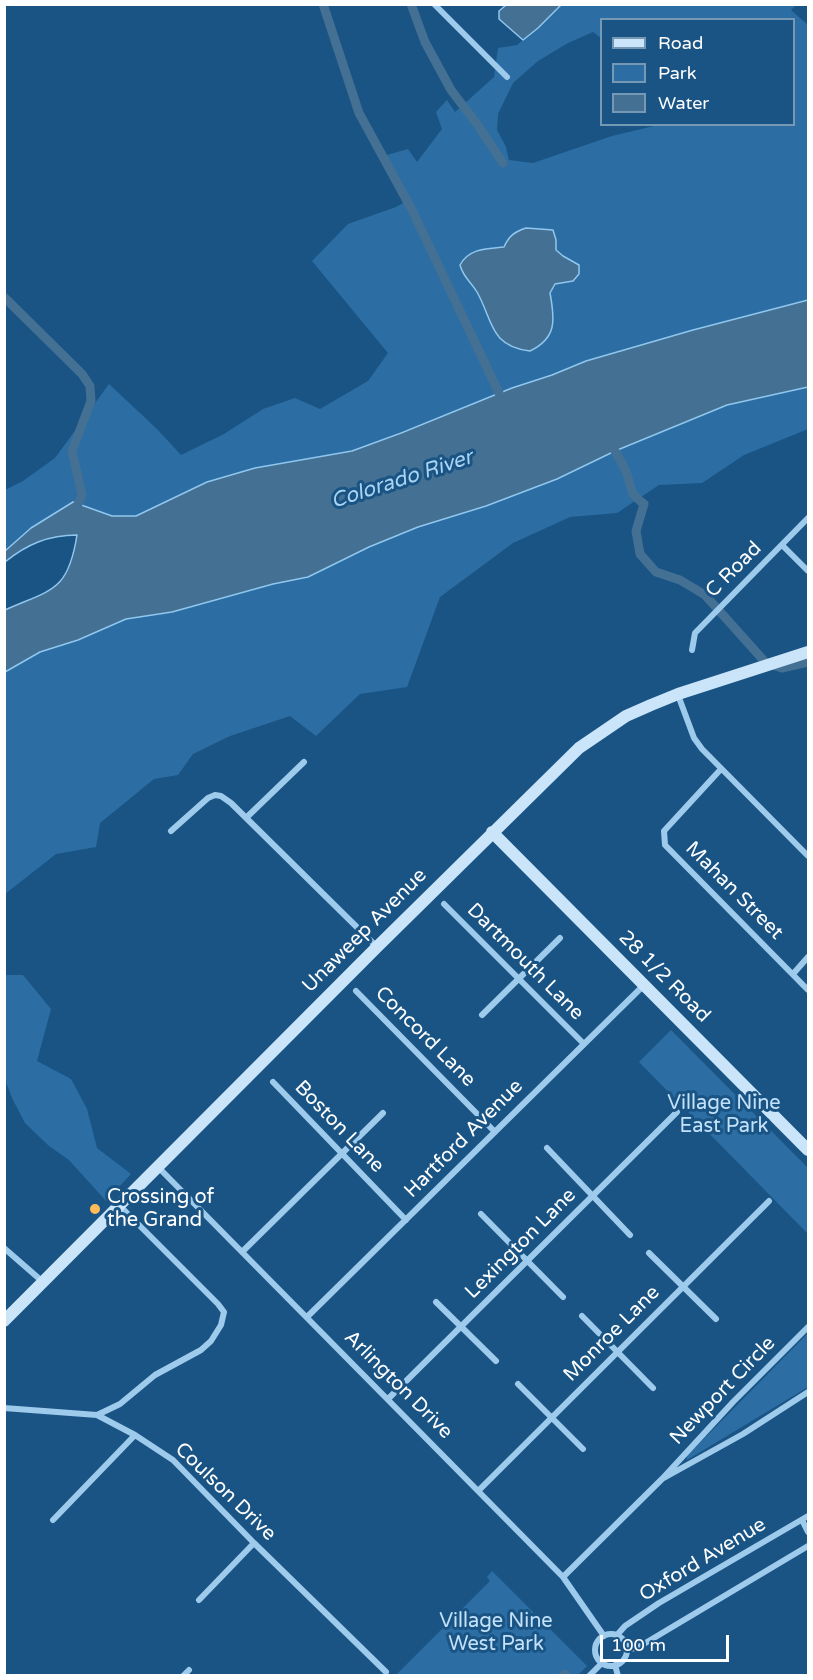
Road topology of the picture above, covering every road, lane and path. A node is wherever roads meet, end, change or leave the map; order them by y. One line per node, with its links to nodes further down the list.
1 (434, 4): 2 (street)
2 (507, 77)
3 (808, 518): 4 (street, C Road)
4 (782, 545): 5 (street); 6 (street, C Road)
5 (808, 571)
6 (692, 650)
7 (808, 652): 8 (main road, Unaweep Avenue)
8 (678, 694): 10 (street); 13 (main road, Unaweep Avenue)
9 (304, 762): 11 (street)
10 (721, 769): 14 (street); 19 (street, Mahan Street)
11 (247, 817): 12 (street); 17 (street)
12 (171, 831)
13 (492, 832): 17 (main road, Unaweep Avenue); 21 (main road, 28 1/2 Road)
14 (808, 856)
15 (444, 904): 20 (street, Dartmouth Lane)
16 (560, 938): 20 (street)
17 (377, 947): 33 (main road, Unaweep Avenue)
18 (808, 957): 19 (street)
19 (793, 974): 22 (street, Mahan Street)
20 (519, 979): 24 (street); 25 (street, Dartmouth Lane)
21 (644, 984): 25 (street, Hartford Avenue); 31 (main road, 28 1/2 Road)
22 (808, 990)
23 (356, 991): 29 (street, Concord Lane)
24 (482, 1015)
25 (584, 1044): 29 (street, Hartford Avenue)
26 (273, 1082): 32 (street, Boston Lane)
27 (677, 1112): 34 (street, Lexington Lane)
28 (383, 1113): 32 (street)
29 (495, 1132): 38 (street, Hartford Avenue)
30 (547, 1148): 34 (street)
31 (808, 1150)
32 (342, 1154): 38 (street, Boston Lane); 41 (street)
33 (158, 1167): 36 (main road, Unaweep Avenue); 41 (street, Arlington Drive)
34 (593, 1195): 39 (street); 43 (street, Lexington Lane)
35 (769, 1201): 45 (street, Monroe Lane)
36 (120, 1206): 44 (main road, Unaweep Avenue); 61 (street)
37 (481, 1214): 43 (street)
38 (406, 1220): 49 (street, Hartford Avenue)
39 (630, 1235)
40 (4, 1248): 44 (street)
41 (242, 1252): 49 (street, Arlington Drive)
42 (649, 1253): 45 (street)
43 (527, 1261): 46 (street); 52 (street, Lexington Lane)
44 (44, 1282): 51 (main road, Unaweep Avenue)
45 (683, 1287): 50 (street); 54 (street, Monroe Lane)
46 (563, 1297)
47 (436, 1302): 52 (street)
48 (582, 1316): 54 (street)
49 (307, 1317): 59 (street, Arlington Drive)
50 (716, 1319)
51 (4, 1321)
52 (461, 1326): 55 (street); 59 (street, Lexington Lane)
53 (808, 1328): 65 (street, Newport Circle)
54 (617, 1352): 57 (street); 62 (street, Monroe Lane)
55 (496, 1361)
56 (518, 1384): 62 (street)
57 (653, 1388)
58 (808, 1392): 65 (street, Newport Circle)
59 (388, 1399): 66 (street, Arlington Drive)
60 (4, 1408): 61 (street, Coulson Drive)
61 (97, 1415): 63 (street, Coulson Drive)
62 (552, 1418): 64 (street); 66 (street, Monroe Lane)
63 (135, 1435): 68 (street); 71 (street, Coulson Drive)
64 (583, 1449)
65 (662, 1479): 73 (street, Newport Circle)
66 (479, 1490): 73 (street, Arlington Drive)
67 (808, 1516): 69 (street, Oxford Avenue)
68 (53, 1520)
69 (802, 1520): 70 (street); 75 (street, Oxford Avenue)
70 (808, 1532)
71 (254, 1543): 74 (street); 81 (street, Coulson Drive)
72 (808, 1546): 77 (street, Oxford Avenue)
73 (563, 1577): 76 (street, Arlington Drive)
74 (199, 1600)
75 (617, 1635): 76 (street); 77 (street)
76 (604, 1636): 78 (street)
77 (627, 1649): 79 (street)
78 (602, 1663): 79 (street); 83 (street)
79 (615, 1665): 84 (street)
80 (189, 1670): 82 (street)
81 (386, 1672)
82 (183, 1676)
83 (589, 1676)
84 (618, 1676)

